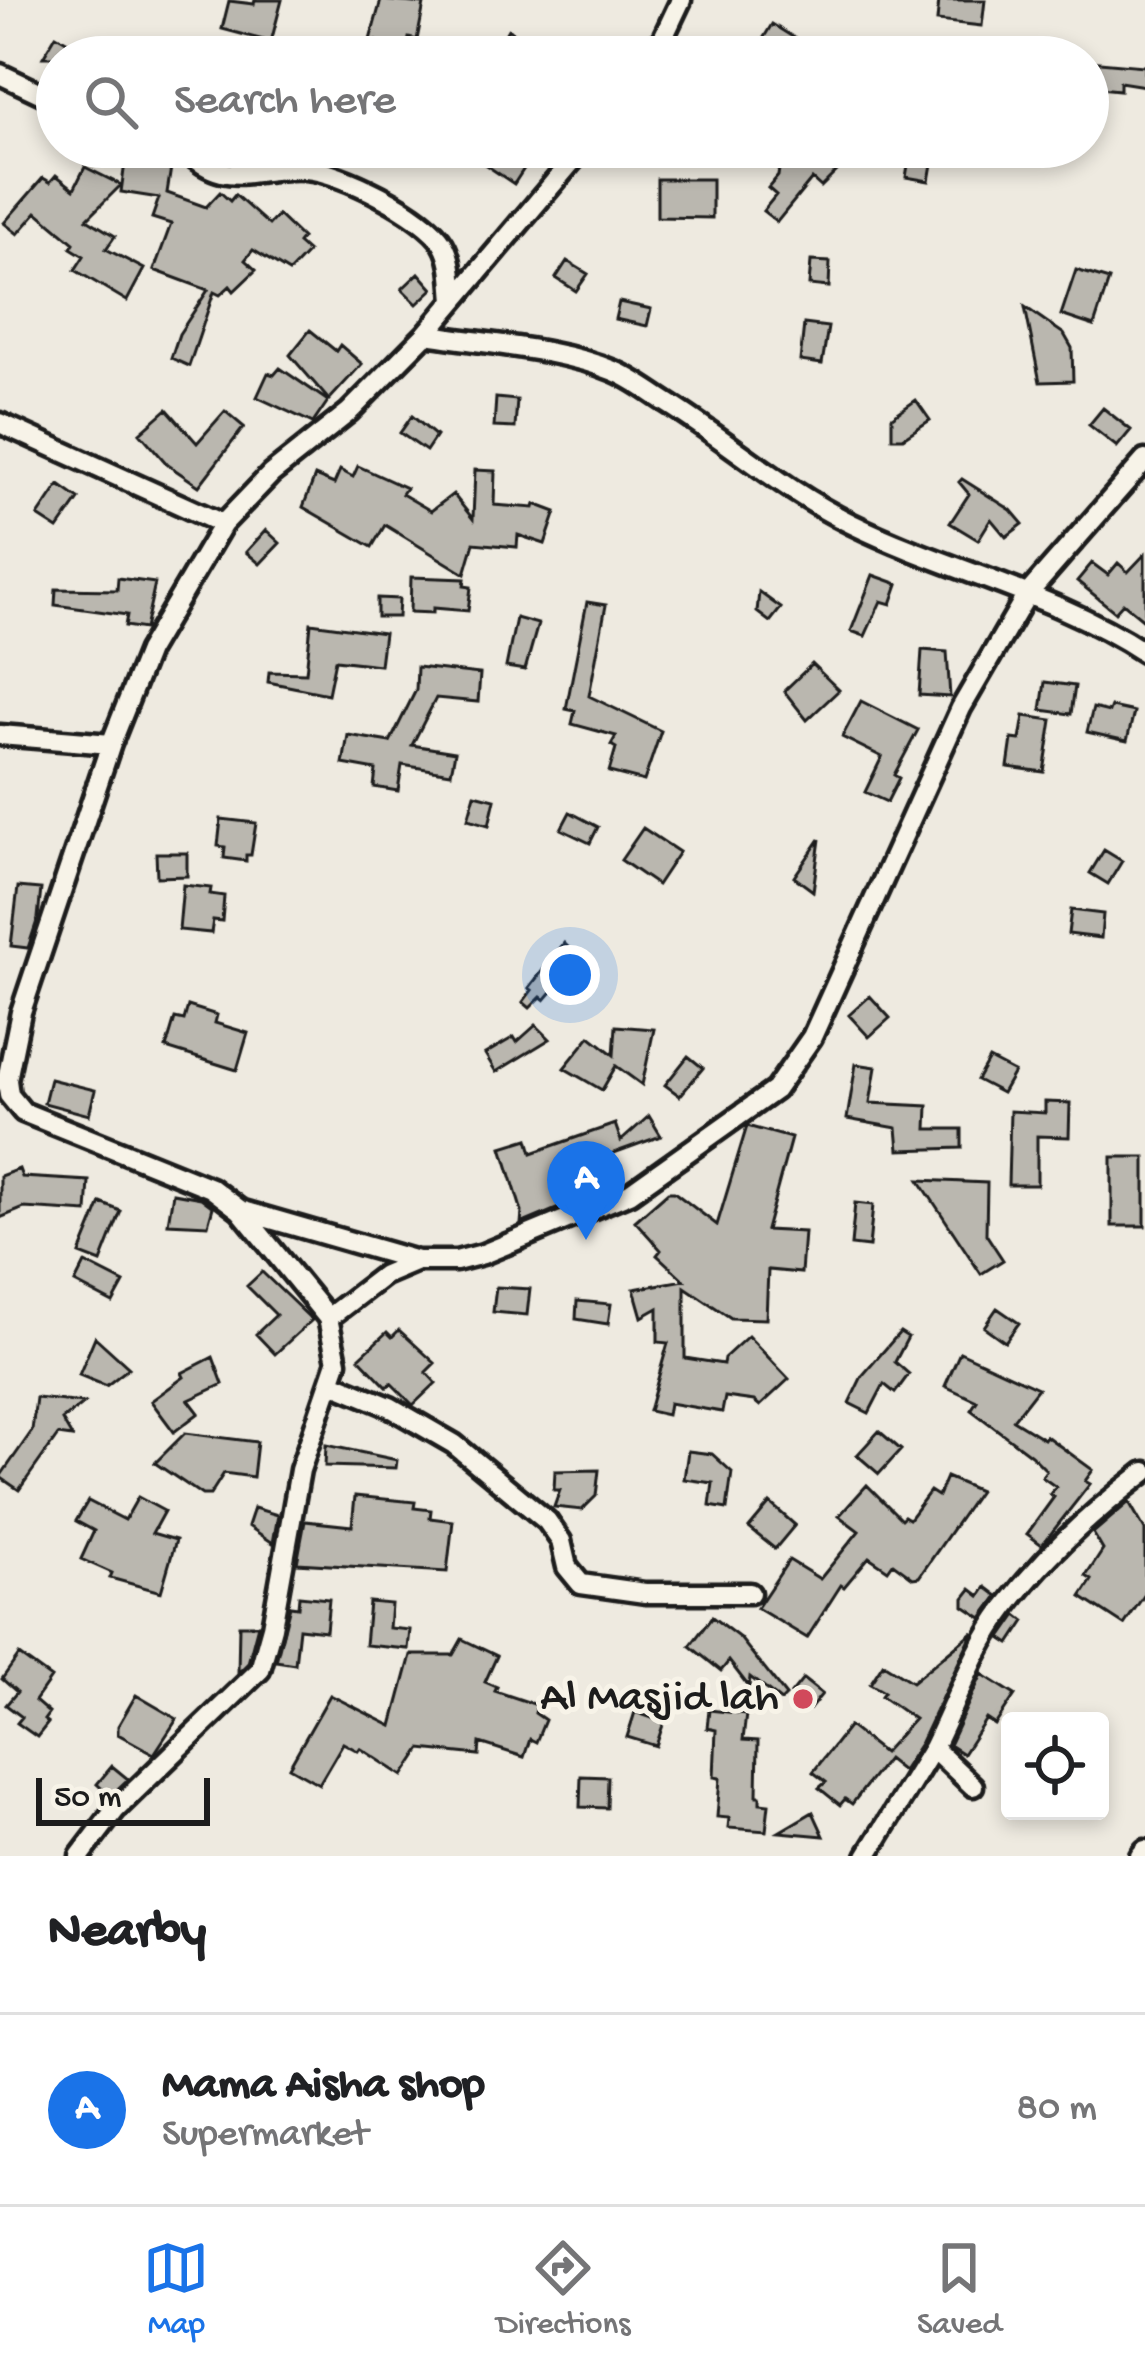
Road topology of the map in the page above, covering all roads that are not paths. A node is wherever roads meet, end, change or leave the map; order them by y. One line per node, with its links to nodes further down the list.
1 (681, 0): 2 (street)
2 (664, 36)
3 (0, 74): 4 (street)
4 (36, 90)
5 (205, 168): 7 (street)
6 (566, 168): 7 (street)
7 (454, 299): 8 (street)
8 (426, 334): 11 (street); 12 (street)
9 (0, 423): 11 (street)
10 (1145, 460): 12 (street)
11 (223, 524): 15 (street)
12 (1026, 596): 13 (street); 21 (street)
13 (1145, 653)
14 (0, 735): 15 (street)
15 (111, 744): 16 (street)
16 (21, 1012): 17 (street); 19 (street)
17 (0, 1015)
18 (0, 1108): 19 (street)
19 (23, 1112): 20 (street)
20 (240, 1210): 21 (street); 22 (street)
21 (417, 1262): 22 (street)
22 (328, 1318): 23 (street)
23 (332, 1383): 25 (street); 28 (street)
24 (1145, 1472): 26 (street)
25 (750, 1593)
26 (933, 1748): 27 (street); 29 (street)
27 (973, 1786)
28 (80, 1856)
29 (867, 1856)

